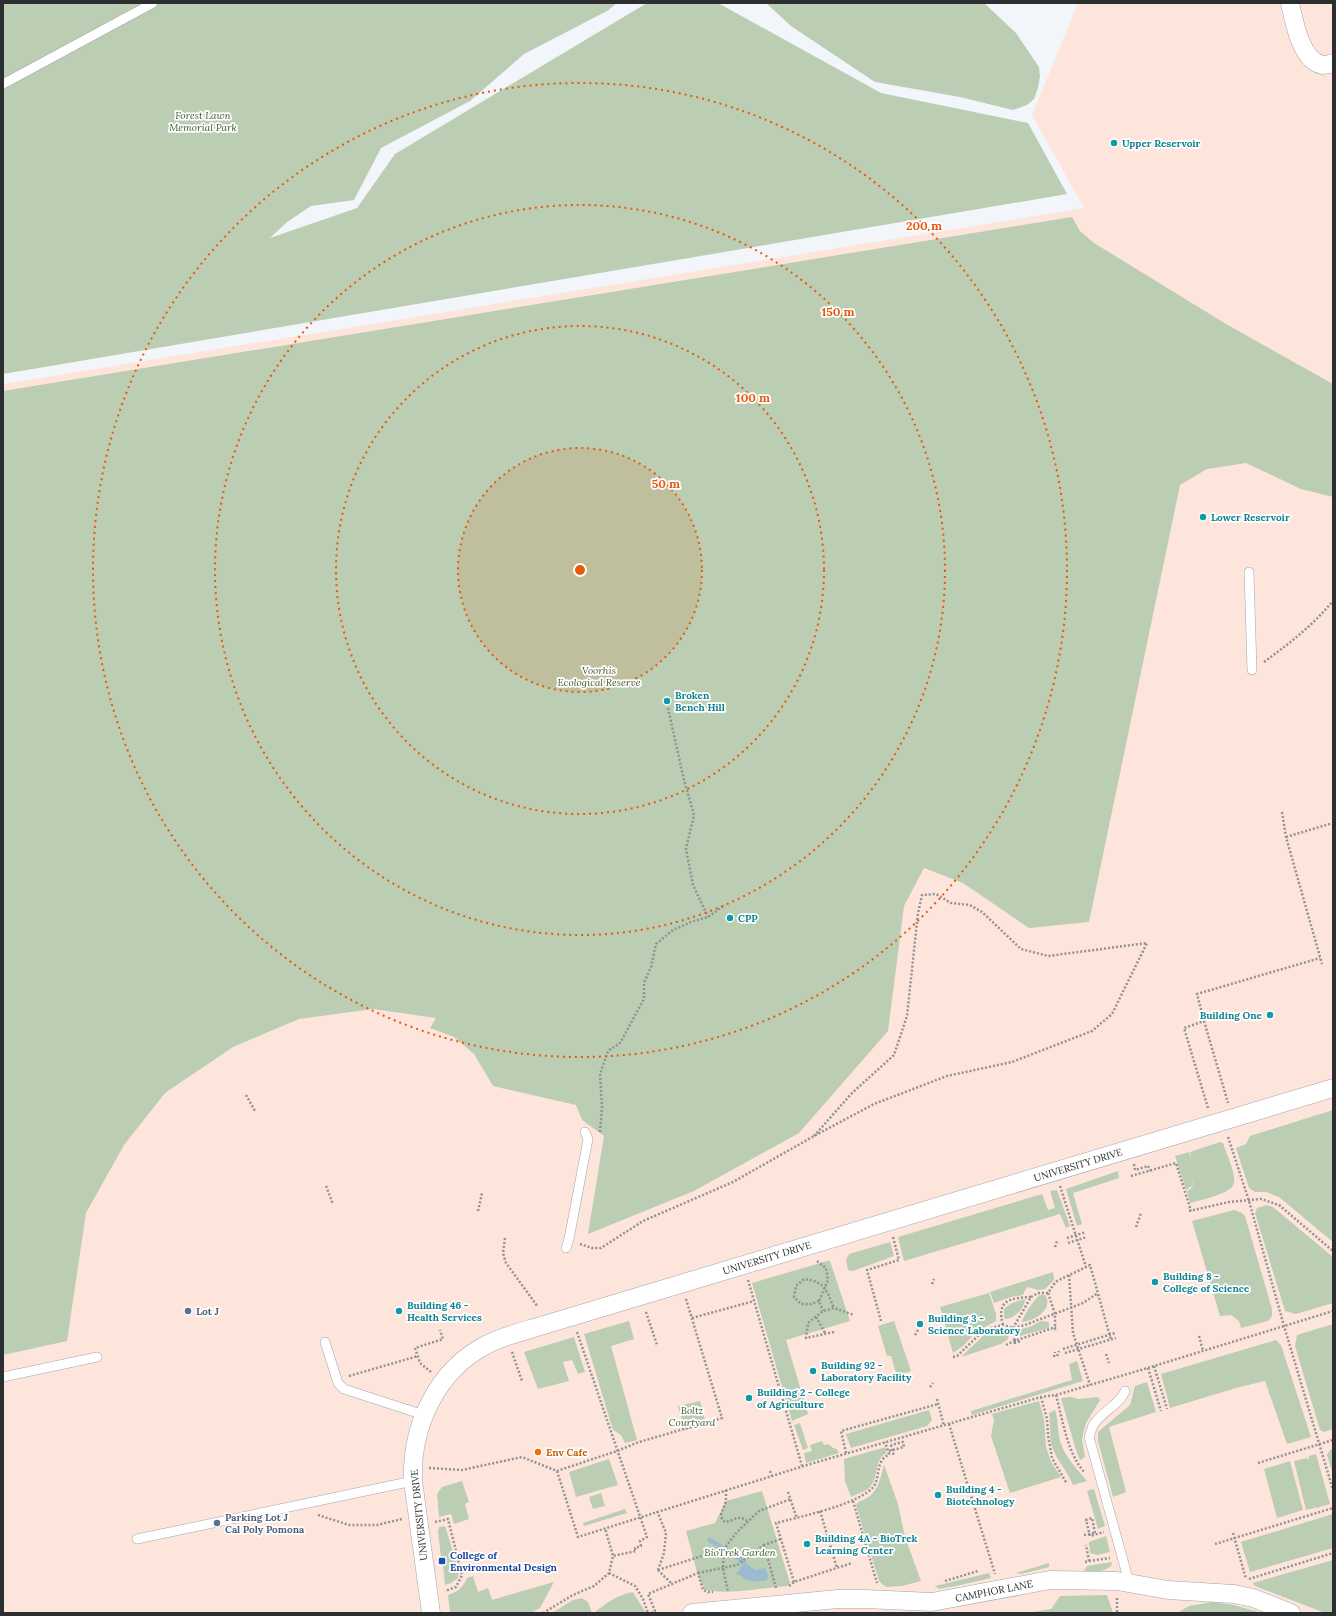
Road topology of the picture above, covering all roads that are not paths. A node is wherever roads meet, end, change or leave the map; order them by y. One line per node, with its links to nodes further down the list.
1 (153, 3): 4 (lane)
2 (1290, 3): 3 (street)
3 (1333, 63)
4 (3, 84)
5 (1249, 572): 6 (lane)
6 (1252, 670)
7 (1333, 1088): 14 (street, UNIVERSITY DRIVE)
8 (586, 1136): 9 (lane)
9 (567, 1244)
10 (325, 1342): 14 (lane)
11 (97, 1357): 12 (lane)
12 (3, 1377)
13 (1125, 1390): 17 (lane)
14 (424, 1415): 15 (street, UNIVERSITY DRIVE)
15 (413, 1482): 16 (lane); 18 (street, UNIVERSITY DRIVE)
16 (136, 1539)
17 (1123, 1587): 19 (street, CAMPHOR LANE); 20 (street, CAMPHOR LANE)
18 (431, 1613)
19 (692, 1613)
20 (1292, 1613)

